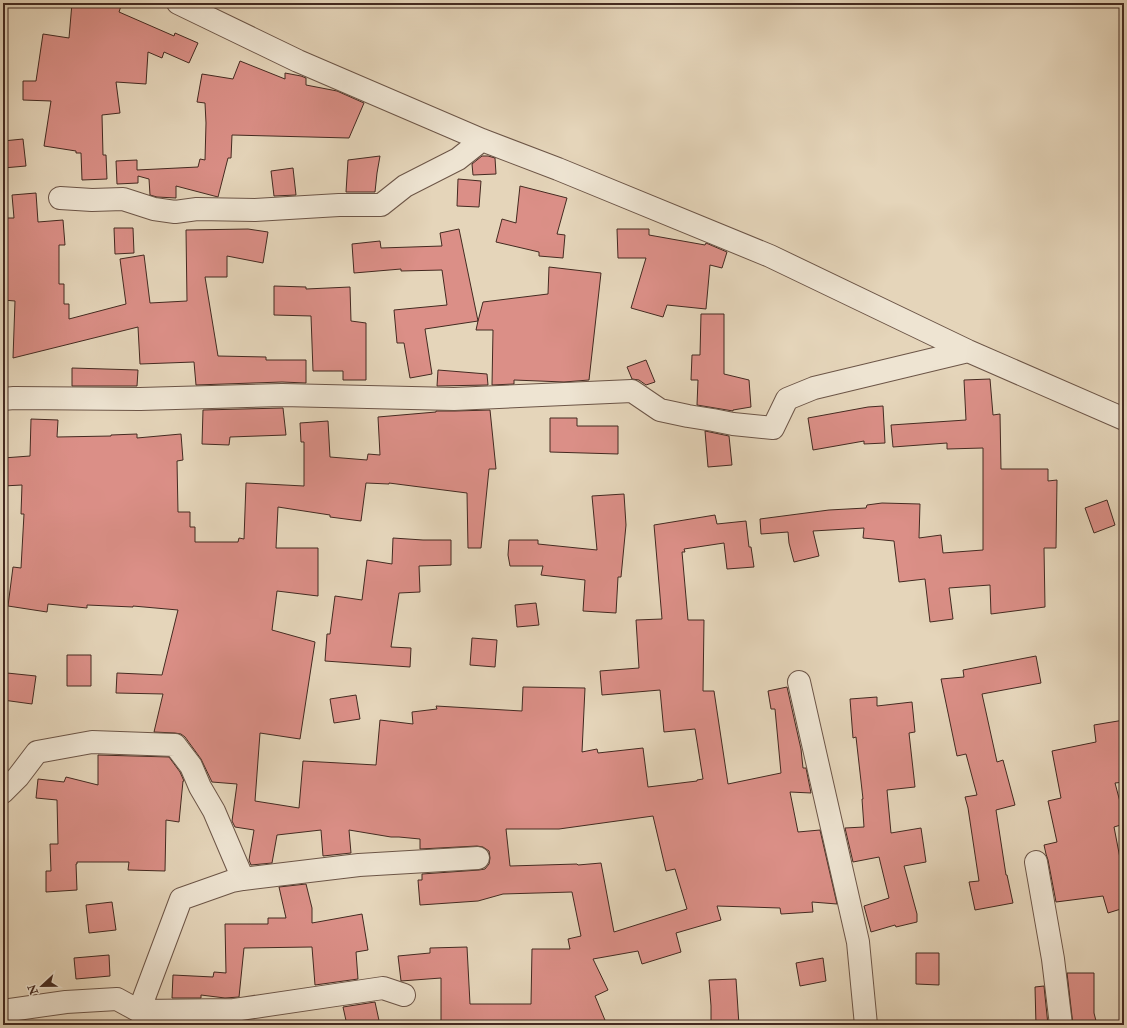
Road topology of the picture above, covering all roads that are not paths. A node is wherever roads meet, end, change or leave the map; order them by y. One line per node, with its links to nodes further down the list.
1 (178, 3): 2 (street)
2 (482, 140): 3 (street); 4 (street)
3 (60, 198)
4 (968, 351): 5 (street); 6 (street)
5 (3, 399)
6 (1124, 420)
7 (799, 682): 15 (street)
8 (3, 792): 11 (street)
9 (478, 858): 11 (street)
10 (1036, 862): 16 (street)
11 (243, 879): 14 (street)
12 (404, 995): 14 (street)
13 (3, 1011): 14 (street)
14 (139, 1011)
15 (866, 1025)
16 (1061, 1025)

